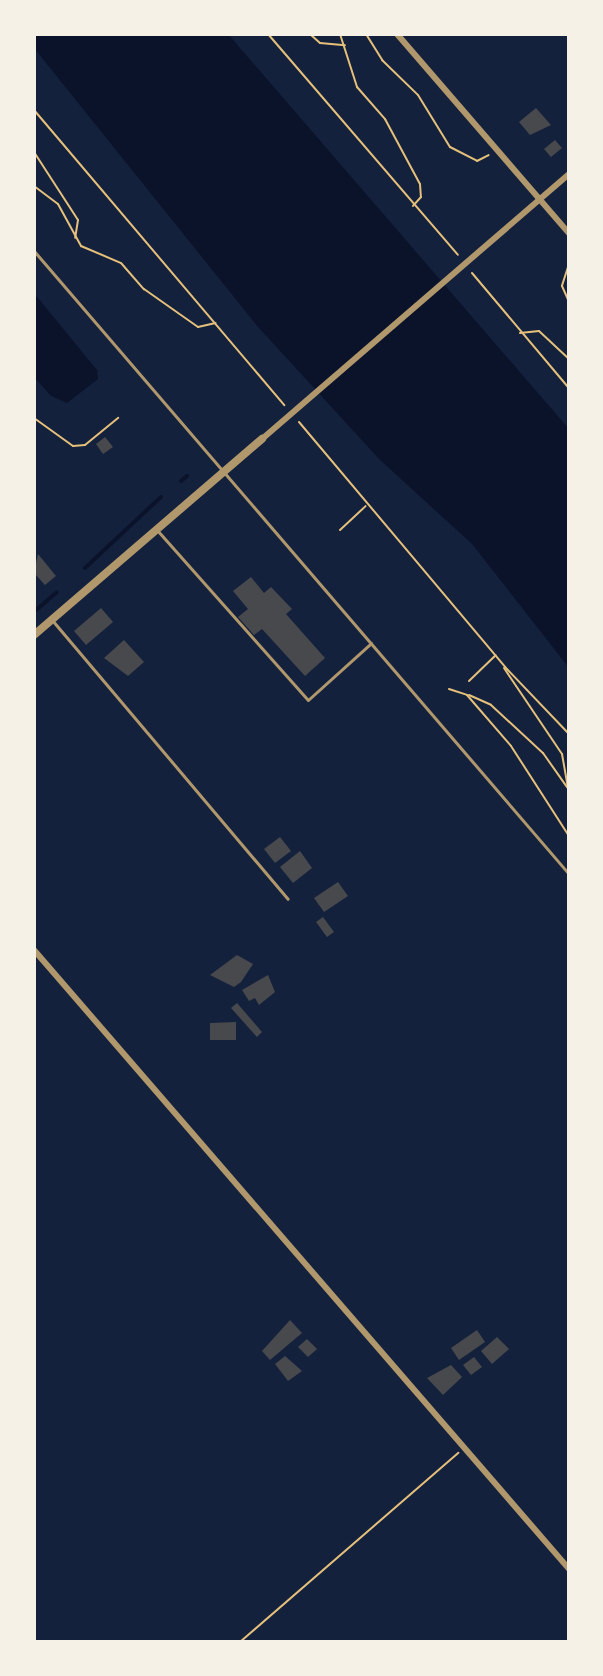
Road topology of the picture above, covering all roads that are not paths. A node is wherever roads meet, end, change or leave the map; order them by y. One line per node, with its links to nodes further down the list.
1 (397, 34): 3 (street)
2 (569, 174): 3 (street)
3 (541, 199): 4 (street); 6 (street)
4 (569, 233)
5 (34, 251): 7 (lane)
6 (262, 439): 7 (street)
7 (224, 471): 8 (street); 11 (lane)
8 (157, 530): 9 (street); 11 (lane)
9 (52, 620): 10 (street); 13 (lane)
10 (34, 635)
11 (371, 643): 12 (lane)
12 (569, 874)
13 (288, 899)
14 (34, 950): 15 (street)
15 (569, 1569)

